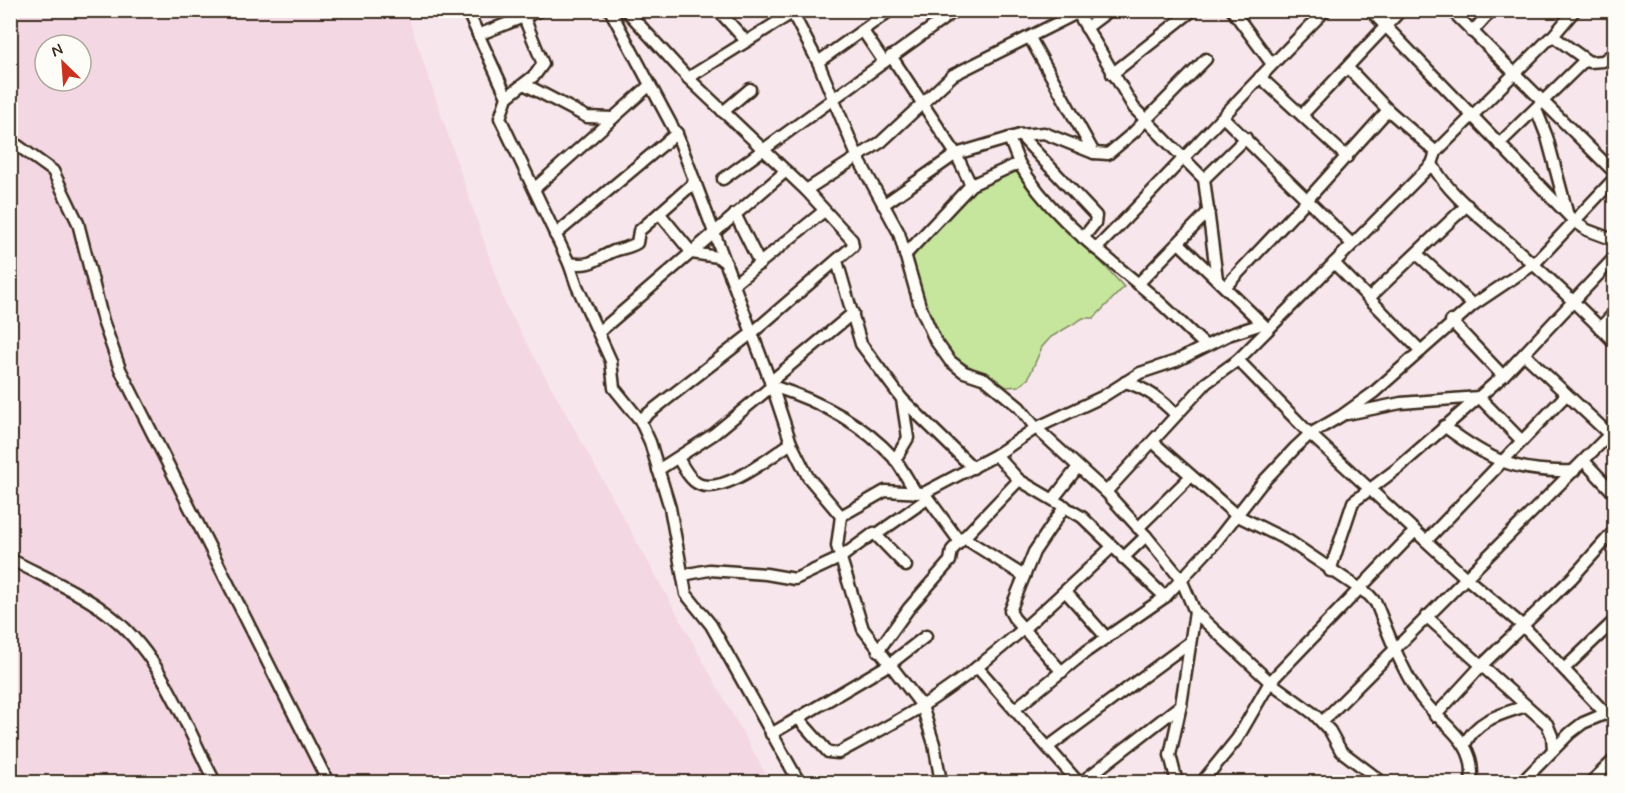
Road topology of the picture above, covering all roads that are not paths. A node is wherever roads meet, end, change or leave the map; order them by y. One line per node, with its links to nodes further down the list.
1 (467, 10): 26 (street)
2 (541, 10): 20 (street)
3 (610, 10): 42 (street)
4 (626, 10): 40 (street)
5 (718, 10): 29 (street)
6 (891, 10): 24 (street)
7 (956, 10): 31 (street)
8 (1110, 10): 23 (street)
9 (1173, 10): 21 (street)
10 (1193, 10): 21 (street)
11 (1232, 10): 35 (street)
12 (1326, 10): 35 (street)
13 (1370, 10): 22 (street)
14 (1401, 10): 22 (street)
15 (1451, 10): 25 (street)
16 (1492, 10): 25 (street)
17 (1575, 10): 27 (street)
18 (1077, 12): 23 (street); 28 (street)
19 (796, 13): 29 (street); 34 (street)
20 (523, 14): 26 (street); 41 (street)
21 (1180, 21): 37 (street)
22 (1386, 26): 36 (street); 50 (street)
23 (1086, 28): 37 (street)
24 (864, 31): 31 (street); 34 (street)
25 (1472, 32): 38 (street)
26 (478, 35): 44 (street)
27 (1553, 36): 33 (street); 38 (street)
28 (1030, 38): 46 (street); 62 (street)
29 (745, 40): 40 (street)
30 (1614, 53): 33 (street)
31 (887, 59): 45 (street); 46 (street)
32 (1206, 59): 54 (street)
33 (1585, 60): 47 (street)
34 (818, 62): 45 (street)
35 (1272, 64): 39 (street)
36 (1348, 68): 48 (street); 51 (street)
37 (1112, 74): 54 (street)
38 (1514, 74): 47 (street); 50 (street)
39 (1260, 77): 51 (street); 53 (street)
40 (688, 78): 49 (street)
41 (524, 84): 44 (street); 52 (street)
42 (650, 85): 52 (street); 55 (street)
43 (750, 89): 49 (street)
44 (507, 97): 76 (street)
45 (832, 98): 60 (street); 64 (street)
46 (922, 105): 63 (street); 64 (street)
47 (1539, 106): 59 (street); 70 (street); 85 (street)
48 (1388, 110): 61 (street); 66 (street)
49 (723, 112): 60 (street)
50 (1473, 114): 59 (street); 61 (street)
51 (1302, 115): 66 (street)
52 (613, 118): 76 (street)
53 (1224, 118): 57 (street); 65 (street)
54 (1145, 120): 62 (street); 65 (street)
55 (677, 134): 74 (street); 87 (street)
56 (1014, 136): 62 (street); 63 (street); 67 (street); 88 (street)
57 (1246, 138): 72 (street); 78 (street)
58 (10, 140): 205 (street)
59 (1499, 144): 85 (street)
60 (763, 149): 69 (street); 71 (street)
61 (1436, 152): 68 (street)
62 (1094, 153)
63 (956, 154): 75 (street); 79 (street)
64 (857, 156): 77 (street); 79 (street)
65 (1183, 157): 72 (street); 92 (street)
66 (1347, 157): 78 (street)
67 (1019, 162): 75 (street); 88 (street)
68 (1432, 164): 80 (street); 91 (street)
69 (786, 171): 77 (street); 84 (street)
70 (1614, 172)
71 (723, 179)
72 (1204, 179): 82 (street)
73 (1614, 179): 85 (street)
74 (695, 182): 83 (street); 86 (street)
75 (971, 185): 95 (street)
76 (534, 189): 87 (street)
77 (806, 190): 81 (street)
78 (1308, 200): 91 (street); 103 (street)
79 (884, 205): 95 (street)
80 (1467, 205): 94 (street); 102 (street)
81 (824, 211): 97 (street); 101 (street)
82 (1209, 211): 90 (street); 103 (street)
83 (660, 214): 93 (street); 99 (street)
84 (735, 214): 86 (street); 101 (street)
85 (1570, 217): 89 (street); 102 (street)
86 (714, 232): 93 (street); 100 (street)
87 (555, 235): 99 (street)
88 (1083, 238): 92 (street)
89 (1614, 240)
90 (1179, 243): 103 (street); 105 (street)
91 (1352, 244): 98 (street)
92 (1096, 249): 105 (street)
93 (692, 254): 100 (street); 114 (street)
94 (1416, 254): 106 (street); 108 (street)
95 (905, 255): 131 (street)
96 (1614, 258): 107 (street)
97 (837, 261): 109 (street); 115 (street)
98 (1334, 262): 106 (street); 112 (street)
99 (569, 263): 114 (street)
100 (726, 263): 104 (street)
101 (759, 264): 104 (street)
102 (1534, 264): 107 (street); 108 (street)
103 (1221, 283): 112 (street)
104 (734, 284): 115 (street)
105 (1138, 284): 117 (street)
106 (1369, 298): 118 (street)
107 (1575, 302): 113 (street); 119 (street)
108 (1473, 305): 111 (street)
109 (853, 314): 123 (street); 126 (street)
110 (1614, 314): 113 (street)
111 (1451, 321): 118 (street); 121 (street)
112 (1265, 327): 117 (street); 120 (street)
113 (1600, 328): 116 (street)
114 (599, 332): 129 (street)
115 (752, 333): 123 (street); 129 (street)
116 (1614, 342)
117 (1204, 345): 122 (street)
118 (1421, 351): 128 (street)
119 (1525, 355): 121 (street); 124 (street)
120 (1238, 360): 127 (street); 133 (street)
121 (1503, 376): 125 (street)
122 (1125, 382): 127 (street); 131 (street)
123 (771, 384): 135 (street); 138 (street); 139 (street)
124 (1566, 394): 132 (street); 134 (street)
125 (1479, 397): 128 (street); 130 (street); 134 (street)
126 (902, 399): 139 (street); 143 (street)
127 (1176, 415): 136 (street)
128 (1341, 416): 133 (street)
129 (640, 420): 144 (street)
130 (1444, 426): 141 (street); 148 (street)
131 (1036, 428): 137 (street); 142 (street)
132 (1612, 433): 140 (street)
133 (1310, 434): 148 (street); 154 (street)
134 (1522, 441): 141 (street)
135 (791, 443): 138 (street); 155 (street)
136 (1154, 443): 146 (street); 149 (street)
137 (996, 455): 143 (street); 147 (street)
138 (678, 458): 144 (street)
139 (895, 460): 151 (street)
140 (1584, 461): 145 (street); 150 (street)
141 (1502, 463): 145 (street); 161 (street)
142 (1078, 467): 149 (street); 152 (street)
143 (973, 468): 151 (street)
144 (658, 470): 168 (street)
145 (1574, 471): 170 (street)
146 (1190, 477): 154 (street); 158 (street)
147 (1019, 480): 152 (street); 160 (street)
148 (1371, 490): 156 (street); 167 (street)
149 (1106, 492): 158 (street)
150 (1614, 493)
151 (922, 495): 155 (street); 159 (street); 160 (street)
152 (1054, 498): 153 (street)
153 (1065, 506): 162 (street); 169 (street)
154 (1236, 515): 167 (street); 171 (street)
155 (841, 516): 163 (street)
156 (1415, 531): 161 (street); 172 (street)
157 (1614, 531): 178 (street)
158 (1142, 532): 164 (street); 171 (street)
159 (877, 534): 163 (street); 166 (street)
160 (962, 540): 169 (street); 184 (street)
161 (1426, 541): 170 (street)
162 (1112, 547): 164 (street); 173 (street)
163 (840, 558): 168 (street); 184 (street)
164 (1123, 558): 174 (street)
165 (10, 559): 204 (street)
166 (906, 566)
167 (1330, 571): 172 (street)
168 (683, 575): 199 (street)
169 (1024, 576): 179 (street)
170 (1465, 577): 176 (street); 178 (street)
171 (1181, 579): 174 (street); 175 (street)
172 (1358, 588): 183 (street); 190 (street)
173 (1065, 591): 179 (street); 181 (street)
174 (1165, 597): 181 (street)
175 (1195, 612): 182 (street); 190 (street)
176 (1426, 616): 183 (street); 186 (street)
177 (1614, 621): 188 (street)
178 (1523, 626): 186 (street); 188 (street)
179 (1025, 628): 187 (street); 189 (street)
180 (926, 636): 185 (street)
181 (1107, 638): 189 (street)
182 (1190, 642): 191 (street); 201 (street)
183 (1395, 647): 196 (street); 198 (street)
184 (878, 651): 185 (street)
185 (890, 664): 192 (street); 197 (street)
186 (1481, 666): 193 (street); 196 (street)
187 (977, 667): 192 (street); 194 (street)
188 (1564, 669): 195 (street)
189 (1062, 672): 194 (street)
190 (1270, 682): 198 (street); 211 (street)
191 (1181, 705): 209 (street); 210 (street)
192 (922, 706): 197 (street); 207 (street)
193 (1526, 706): 200 (street); 202 (street)
194 (1015, 709): 201 (street)
195 (1611, 713): 202 (street)
196 (1436, 716): 200 (street)
197 (798, 718): 199 (street)
198 (1322, 722): 212 (street)
199 (771, 734): 206 (street)
200 (1465, 744): 213 (street)
201 (1048, 747): 208 (street)
202 (1553, 750): 214 (street)
203 (1614, 760): 215 (street)
204 (215, 783)
205 (328, 783)
206 (799, 783)
207 (941, 783)
208 (1078, 783)
209 (1082, 783)
210 (1177, 783)
211 (1202, 783)
212 (1382, 783)
213 (1472, 783)
214 (1522, 783)
215 (1591, 783)

